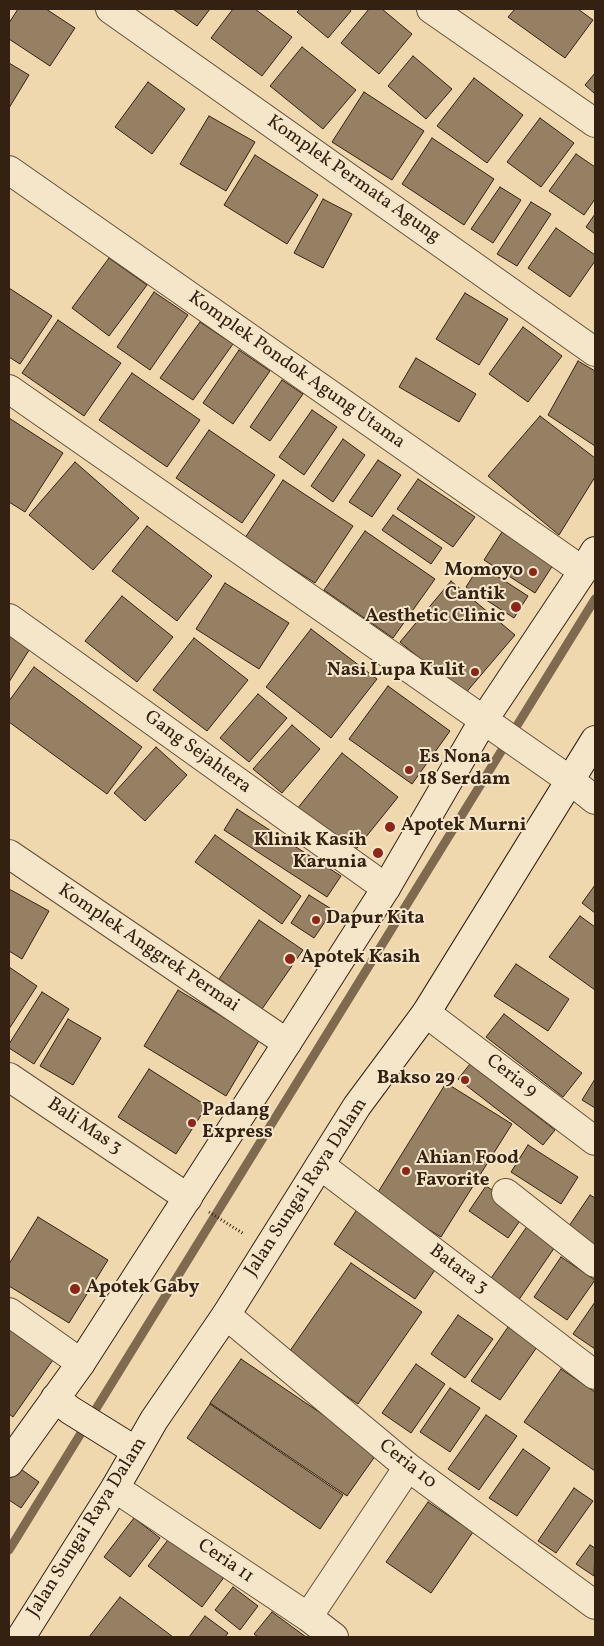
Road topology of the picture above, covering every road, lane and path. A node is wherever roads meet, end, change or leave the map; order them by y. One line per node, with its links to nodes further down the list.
1 (110, 9): 5 (street, Komplek Permata Agung)
2 (431, 9): 3 (street)
3 (595, 123)
4 (9, 170): 7 (street, Komplek Pondok Agung Utama)
5 (595, 352)
6 (9, 388): 9 (street)
7 (589, 561): 9 (street)
8 (9, 618): 14 (street, Gang Sejahtera)
9 (492, 727): 11 (street); 14 (street)
10 (595, 740): 11 (street, Jalan Sungai Raya Dalam)
11 (570, 781): 12 (street); 15 (street, Jalan Sungai Raya Dalam)
12 (595, 800)
13 (9, 854): 16 (street, Komplek Anggrek Permai)
14 (386, 888): 16 (street)
15 (426, 1013): 18 (street, Ceria 9); 19 (street, Jalan Sungai Raya Dalam)
16 (287, 1043): 21 (street)
17 (9, 1077): 21 (street, Bali Mas 3)
18 (595, 1141)
19 (320, 1165): 25 (street, Jalan Sungai Raya Dalam); 27 (street, Batara 3)
20 (506, 1193): 23 (street)
21 (195, 1202): 22 (path); 26 (street)
22 (251, 1239)
23 (595, 1263)
24 (9, 1312): 26 (street)
25 (226, 1315): 29 (street, Jalan Sungai Raya Dalam); 31 (street, Ceria 10)
26 (81, 1363): 28 (street)
27 (595, 1375)
28 (63, 1404): 29 (street); 30 (street)
29 (136, 1452): 32 (street, Jalan Sungai Raya Dalam)
30 (9, 1463)
31 (408, 1467): 33 (street, Ceria 10); 34 (street)
32 (115, 1488): 34 (street, Ceria 11); 35 (street, Jalan Sungai Raya Dalam)
33 (595, 1605)
34 (308, 1618): 36 (street, Ceria 11)
35 (21, 1637)
36 (334, 1637)

